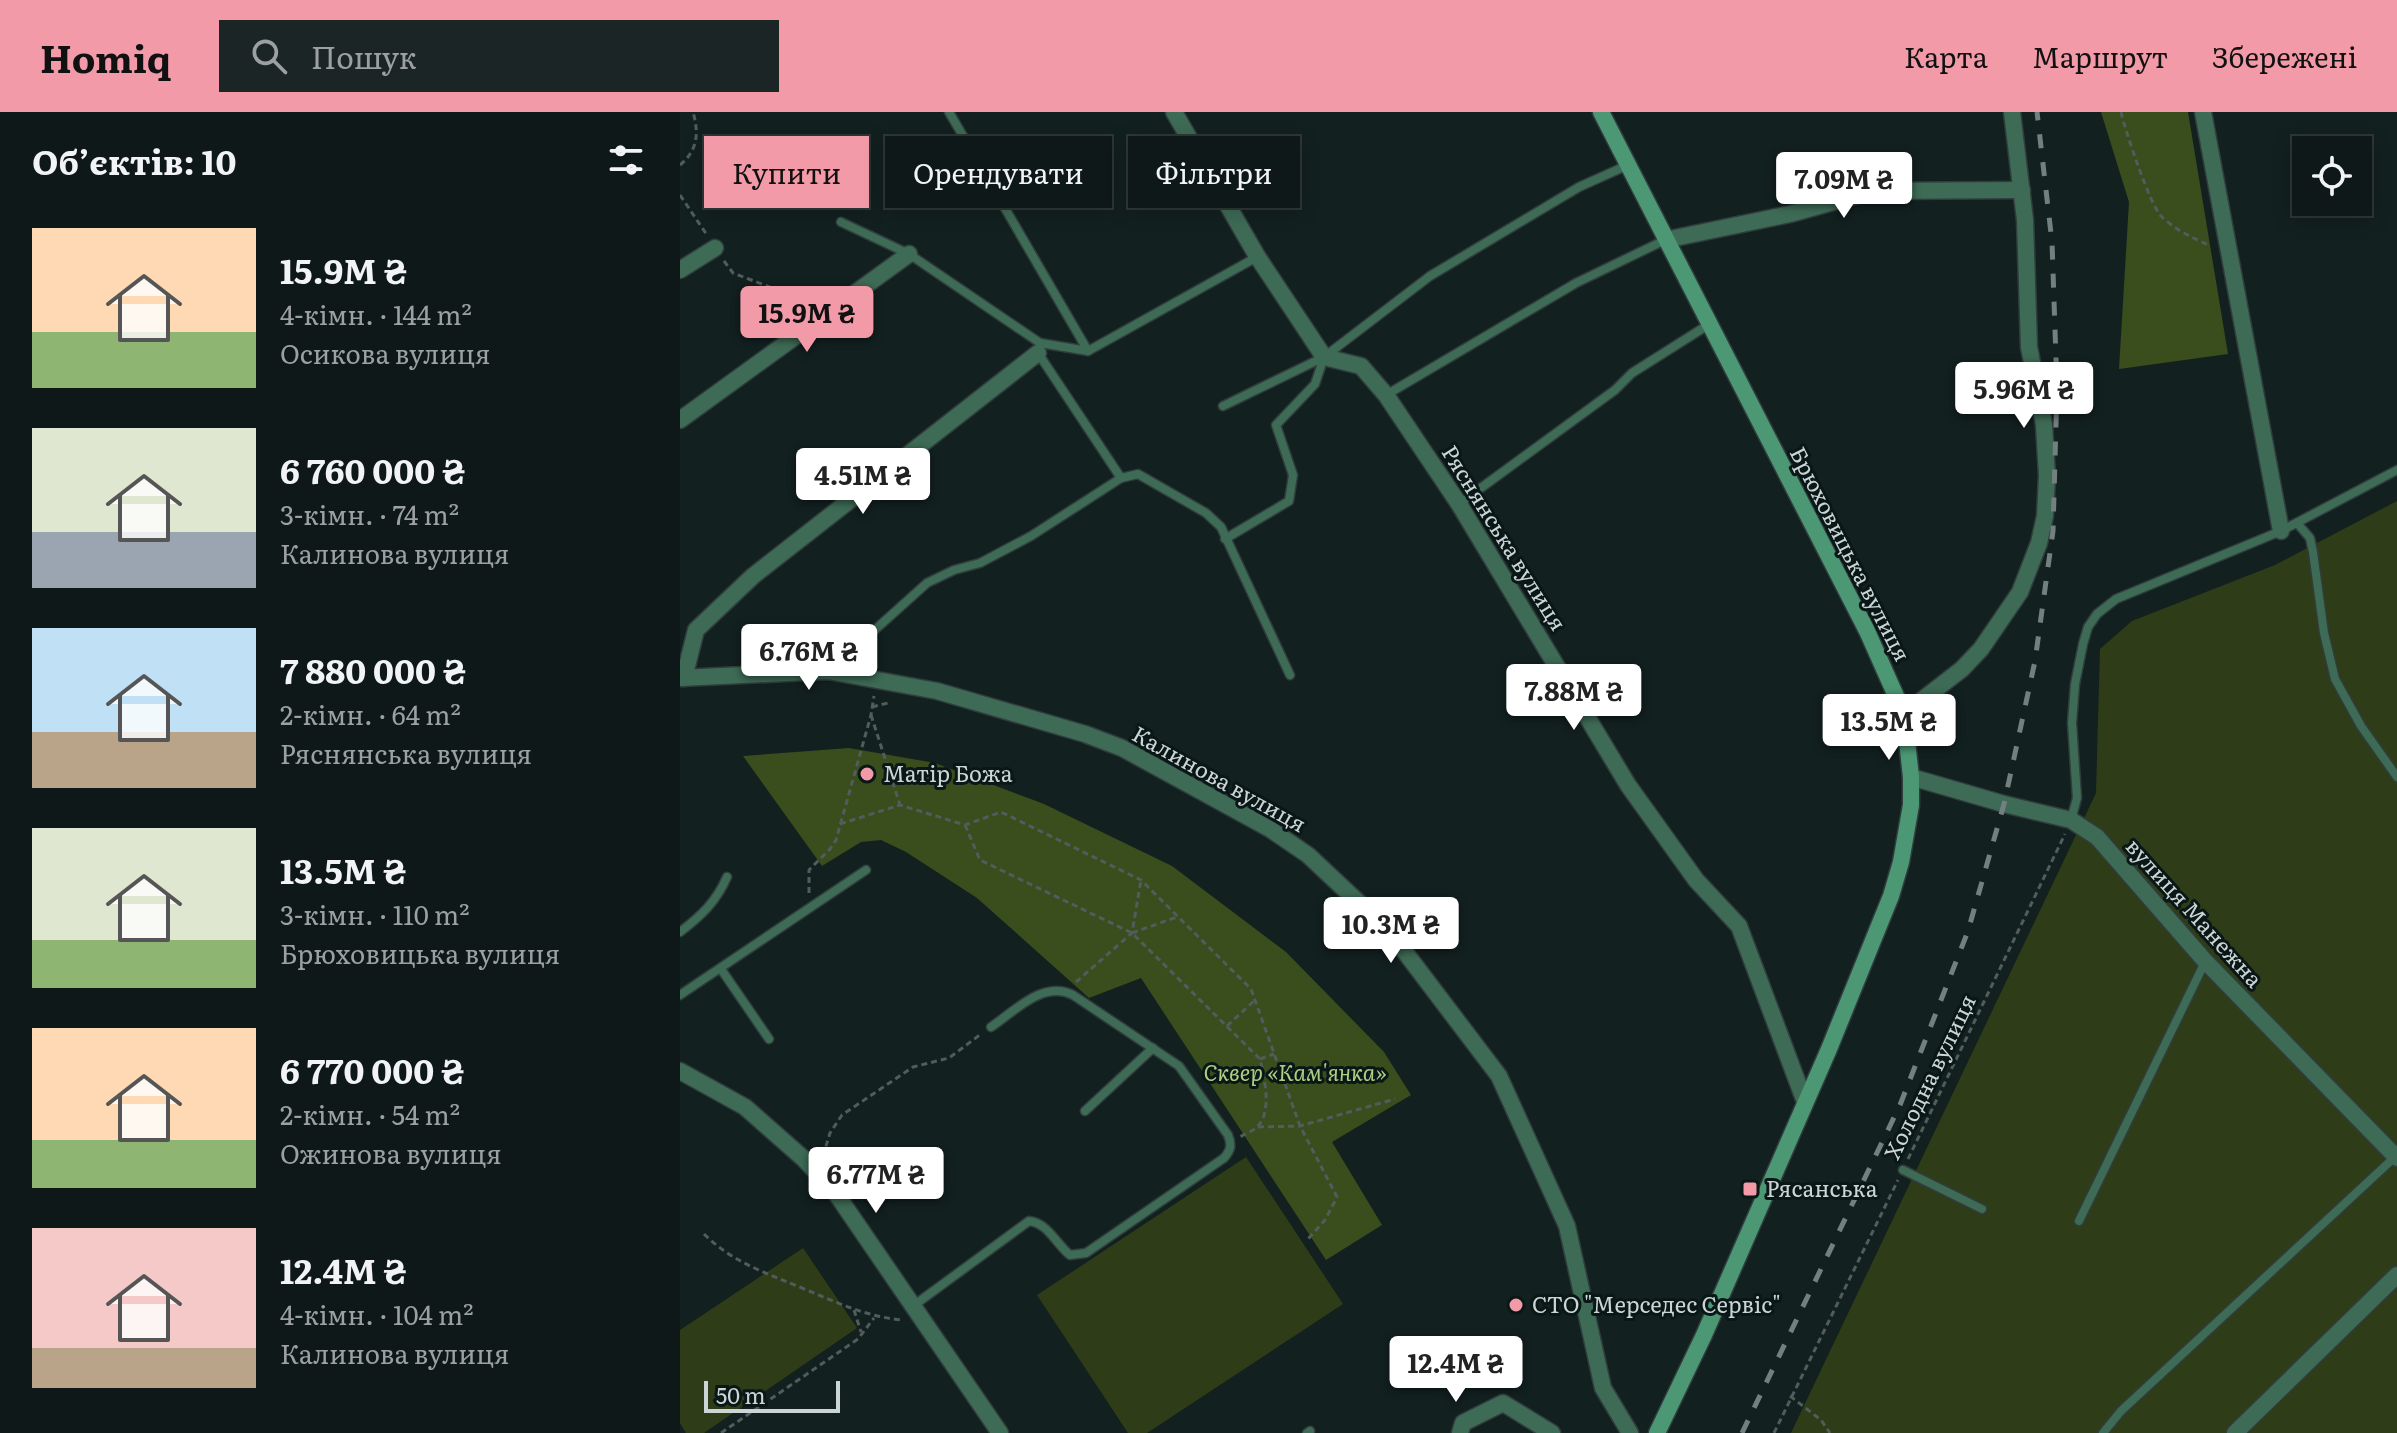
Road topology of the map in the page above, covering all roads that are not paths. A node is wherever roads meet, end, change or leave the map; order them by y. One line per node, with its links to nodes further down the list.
1 (949, 112): 16 (lane)
2 (1174, 112): 12 (street)
3 (1601, 112): 6 (main road, Брюховицька вулиця)
4 (2012, 112): 7 (street)
5 (2203, 112): 25 (street)
6 (1628, 165): 9 (main road, Брюховицька вулиця); 17 (lane)
7 (2022, 190): 9 (street); 30 (street)
8 (841, 222): 11 (lane)
9 (1665, 240): 14 (main road, Брюховицька вулиця); 18 (lane)
10 (715, 248): 13 (street)
11 (909, 254): 15 (lane); 20 (street)
12 (1257, 256): 16 (lane); 17 (street)
13 (680, 270)
14 (1708, 325): 23 (lane); 30 (main road, Брюховицька вулиця)
15 (1039, 348): 16 (lane); 22 (lane); 29 (street)
16 (1088, 351)
17 (1328, 358): 18 (street, Ряснянська вулиця); 19 (lane); 26 (lane)
18 (1386, 395): 23 (street, Ряснянська вулиця)
19 (1223, 406)
20 (680, 420)
21 (2397, 470): 24 (lane)
22 (1121, 478): 26 (lane); 27 (lane)
23 (1459, 504): 44 (street, Ряснянська вулиця)
24 (2297, 523): 25 (lane); 32 (lane)
25 (2281, 531): 33 (lane)
26 (1225, 539): 28 (lane)
27 (828, 671): 29 (street, Калинова вулиця); 55 (street, Калинова вулиця)
28 (1290, 675)
29 (682, 678)
30 (1904, 714): 31 (main road, Брюховицька вулиця)
31 (1911, 777): 33 (street, вулиця Манежна); 44 (main road, Брюховицька вулиця)
32 (2397, 777)
33 (2071, 820): 37 (street, вулиця Манежна)
34 (866, 870): 38 (lane)
35 (727, 877): 36 (lane)
36 (680, 932)
37 (2205, 961): 46 (street, вулиця Манежна); 49 (lane)
38 (721, 969): 39 (lane); 41 (lane)
39 (680, 995)
40 (991, 1027): 42 (lane)
41 (769, 1039)
42 (1153, 1048): 45 (lane); 51 (lane)
43 (680, 1071): 51 (street)
44 (1805, 1102): 56 (main road, Брюховицька вулиця)
45 (1085, 1111)
46 (2396, 1157): 57 (lane)
47 (1903, 1170): 48 (lane)
48 (1982, 1209)
49 (2079, 1221)
50 (2397, 1275): 58 (street)
51 (913, 1306): 52 (street)
52 (1000, 1433)
53 (1460, 1433): 54 (street)
54 (1552, 1433)
55 (1630, 1433)
56 (1657, 1433)
57 (2103, 1433)
58 (2235, 1433)

